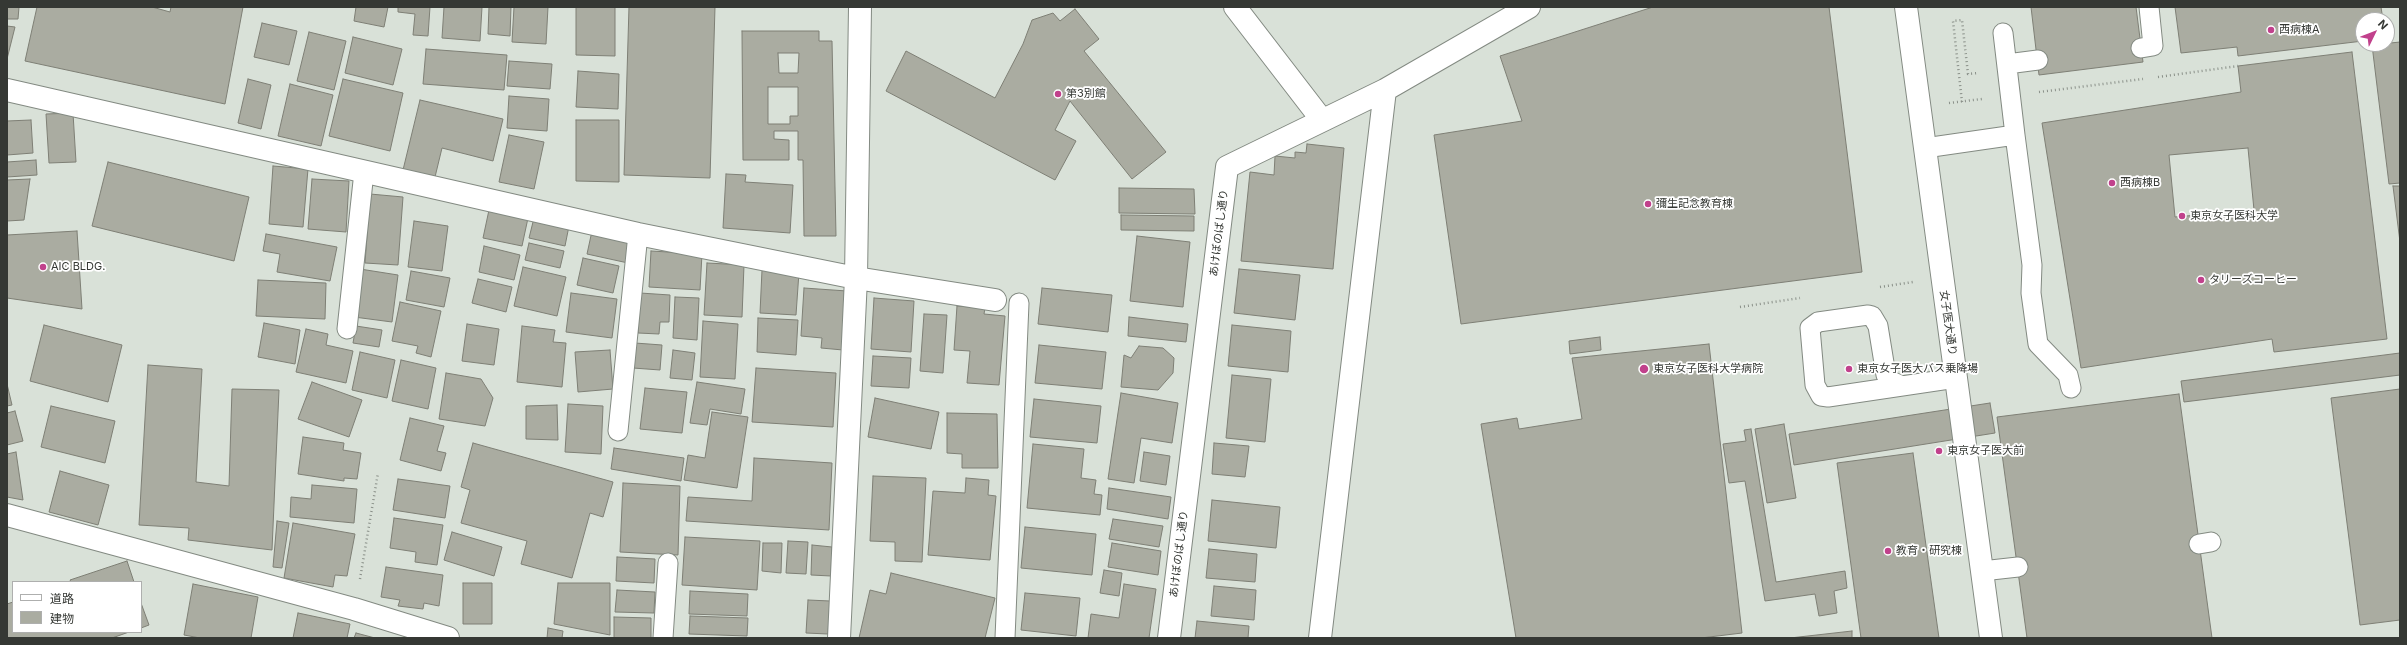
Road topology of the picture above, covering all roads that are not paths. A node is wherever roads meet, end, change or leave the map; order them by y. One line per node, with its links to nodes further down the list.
1 (860, 7): 17 (street)
2 (1235, 7): 12 (street)
3 (1529, 7): 11 (street, あけぼのばし通り)
4 (1906, 7): 14 (street, 女子医大通り)
5 (2148, 7): 7 (lane)
6 (2003, 32): 9 (lane)
7 (2141, 48)
8 (2038, 60): 9 (lane)
9 (2007, 64): 13 (lane)
10 (7, 90): 15 (street)
11 (1385, 90): 12 (street, あけぼのばし通り); 34 (street)
12 (1322, 120): 33 (street, あけぼのばし通り)
13 (2015, 135): 14 (lane); 23 (lane)
14 (1925, 148): 21 (street, 女子医大通り)
15 (364, 172): 16 (street); 20 (lane)
16 (638, 234): 17 (street); 24 (lane)
17 (856, 278): 18 (street); 31 (street)
18 (995, 300)
19 (1019, 303): 32 (lane)
20 (347, 329)
21 (1956, 378): 22 (lane); 28 (street, 女子医大通り)
22 (1902, 386): 22 (lane)
23 (2071, 388)
24 (618, 431)
25 (7, 515): 29 (street)
26 (668, 563): 30 (lane)
27 (2018, 567): 28 (lane)
28 (1982, 571): 35 (street, 女子医大通り)
29 (448, 638)
30 (663, 638)
31 (840, 638)
32 (1005, 638)
33 (1169, 638)
34 (1320, 638)
35 (1991, 638)

